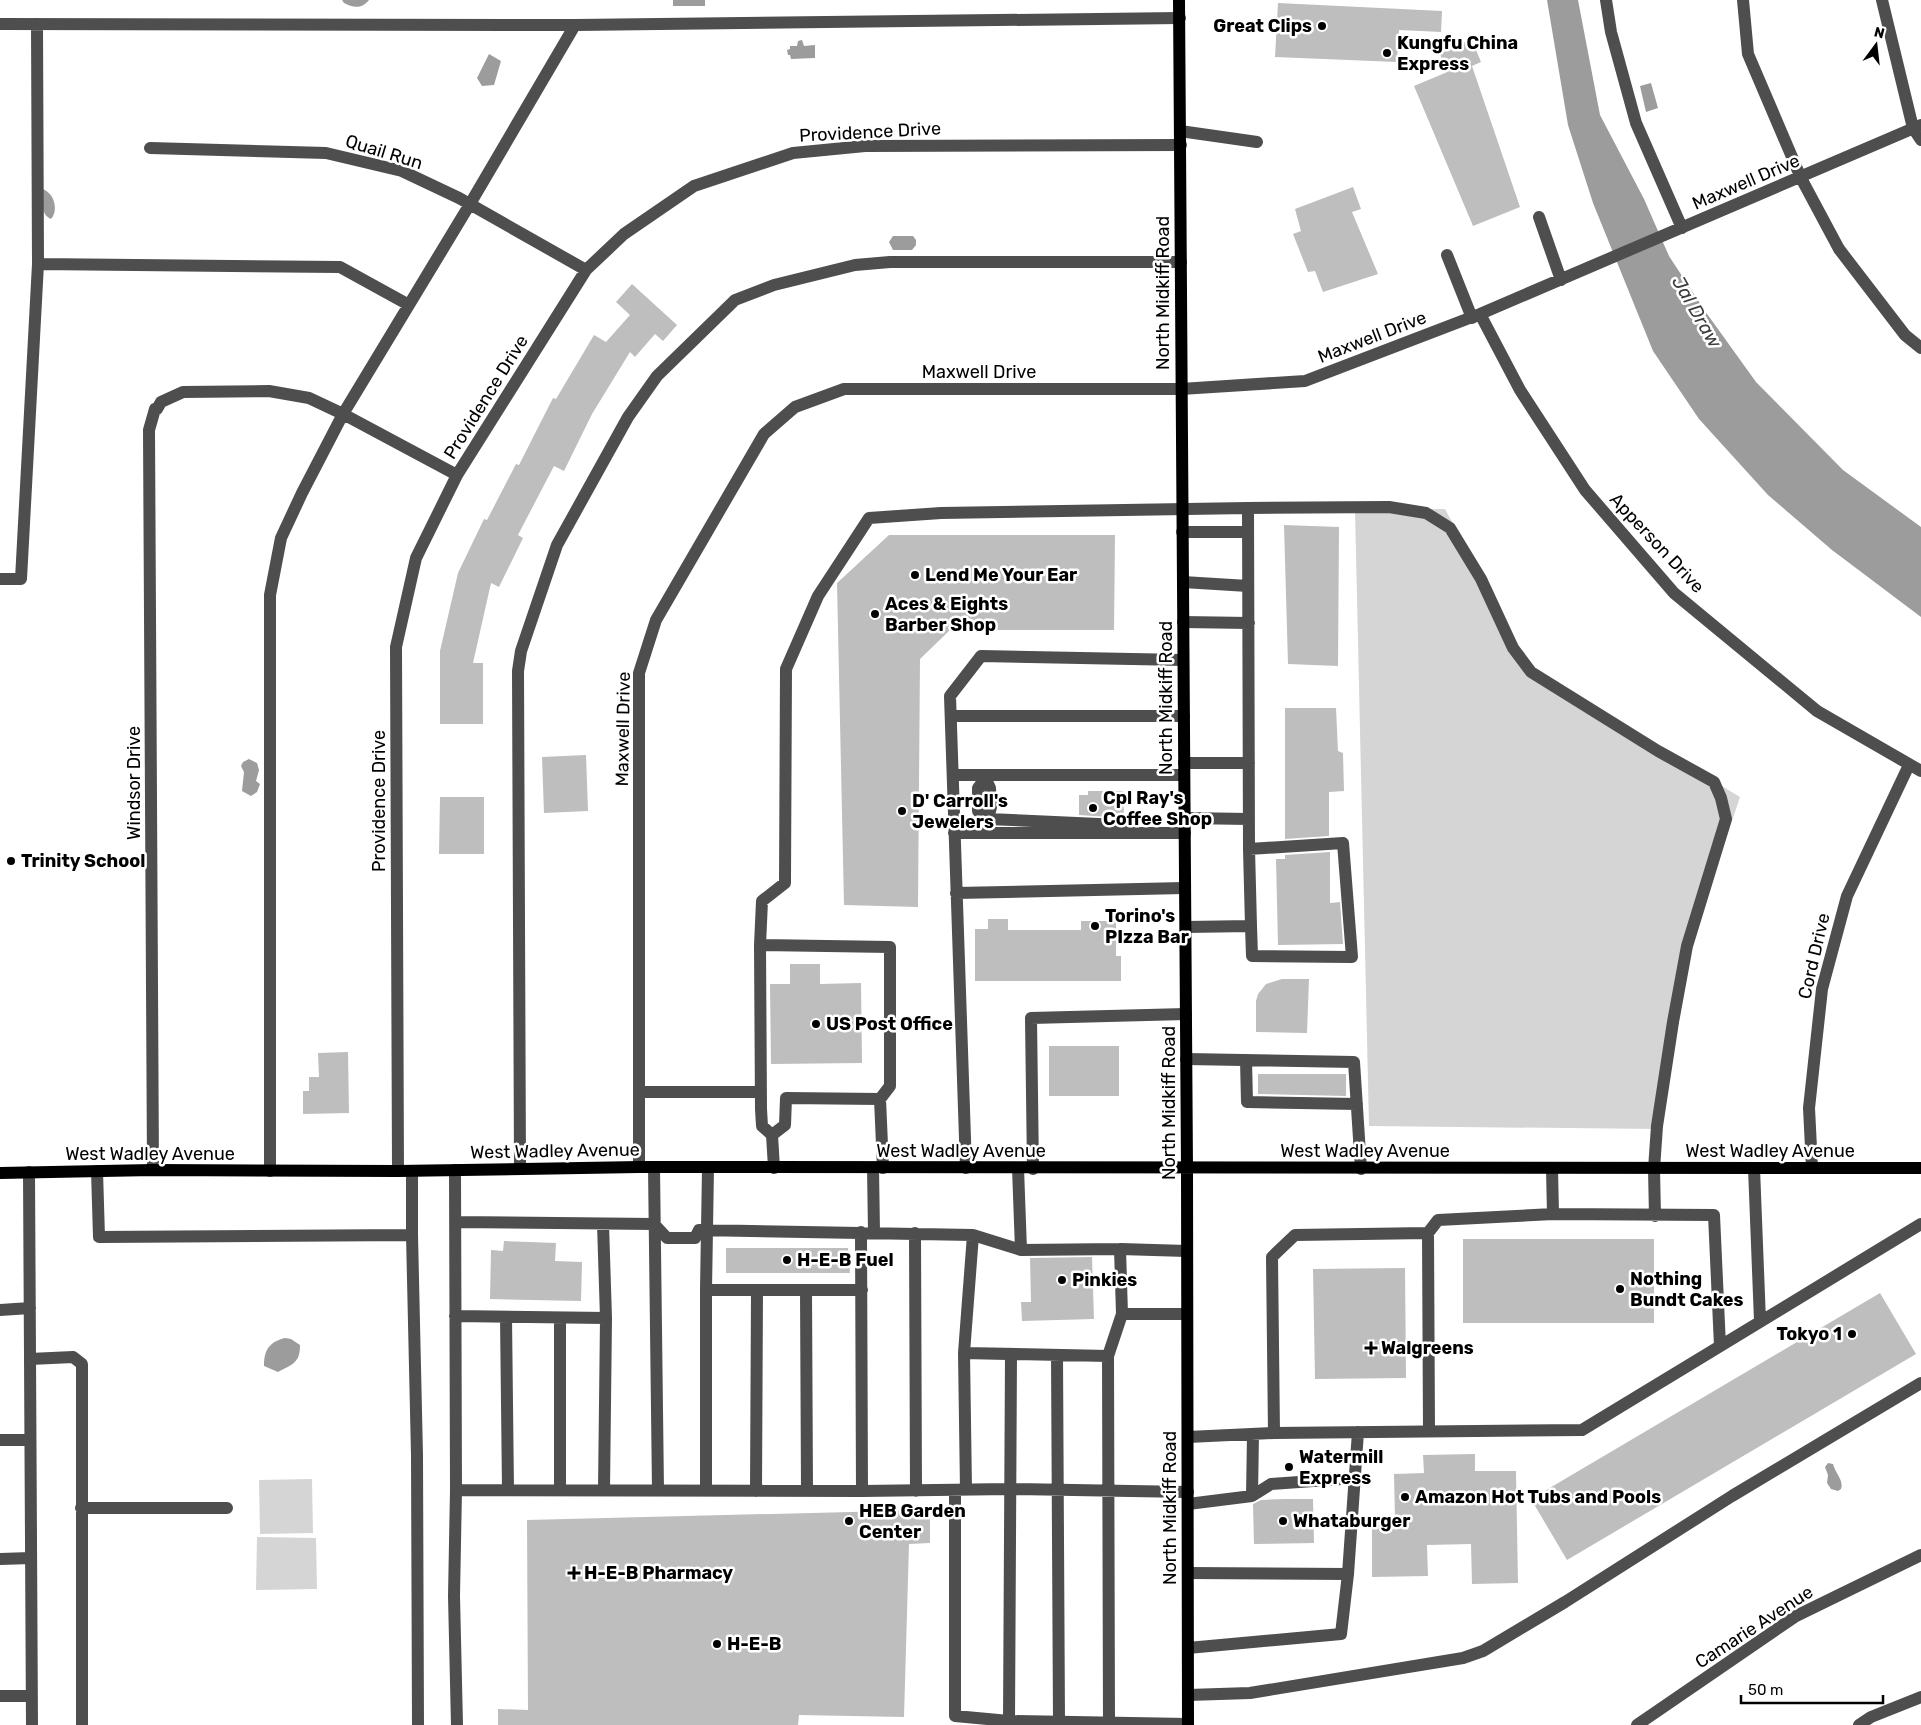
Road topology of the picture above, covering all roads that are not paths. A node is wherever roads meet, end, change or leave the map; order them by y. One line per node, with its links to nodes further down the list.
1 (1179, 0): 5 (main road, North Midkiff Road)
2 (1606, 0): 18 (street)
3 (1743, 0): 15 (street)
4 (1882, 0): 9 (street)
5 (1180, 18): 8 (street); 10 (main road, North Midkiff Road)
6 (0, 24): 7 (street)
7 (37, 24): 8 (street); 21 (street)
8 (575, 25): 16 (street)
9 (1917, 126): 11 (street); 15 (street, Maxwell Drive)
10 (1180, 131): 12 (street); 13 (main road, North Midkiff Road)
11 (1921, 140)
12 (1257, 142)
13 (1180, 145): 20 (main road, North Midkiff Road); 22 (street, Providence Drive)
14 (150, 148): 16 (street, Quail Run)
15 (1801, 178): 18 (street, Maxwell Drive); 26 (street)
16 (470, 204): 22 (street, Quail Run); 24 (street)
17 (1539, 217): 23 (street)
18 (1682, 228): 23 (street, Maxwell Drive)
19 (1447, 255): 25 (street, Apperson Drive)
20 (1181, 262): 27 (main road, North Midkiff Road); 78 (street)
21 (38, 264): 24 (street); 34 (street)
22 (586, 270): 29 (street, Providence Drive)
23 (1561, 280): 25 (street, Maxwell Drive)
24 (409, 305): 28 (street)
25 (1476, 316): 27 (street, Maxwell Drive); 43 (street, Apperson Drive)
26 (1921, 348)
27 (1181, 389): 31 (main road, North Midkiff Road); 61 (street, Maxwell Drive)
28 (343, 414): 29 (street); 82 (street, Windsor Drive); 85 (street)
29 (457, 475): 88 (street, Providence Drive)
30 (1248, 508): 31 (street); 33 (street); 74 (street)
31 (1182, 509): 32 (main road, North Midkiff Road); 57 (street)
32 (1182, 532): 33 (street); 35 (main road, North Midkiff Road)
33 (1248, 532): 36 (street)
34 (0, 579)
35 (1183, 582): 36 (street); 37 (main road, North Midkiff Road)
36 (1248, 586): 38 (street)
37 (1183, 622): 38 (street); 39 (main road, North Midkiff Road)
38 (1249, 623): 42 (street)
39 (1183, 660): 40 (street); 41 (main road, North Midkiff Road)
40 (952, 716): 41 (street); 45 (street)
41 (1184, 716): 44 (main road, North Midkiff Road)
42 (1249, 763): 44 (street); 48 (street)
43 (1915, 768): 76 (street, Cord Drive)
44 (1184, 769): 46 (street); 47 (main road, North Midkiff Road)
45 (953, 775): 46 (street); 49 (street)
46 (984, 778): 50 (street)
47 (1185, 818): 48 (street); 51 (main road, North Midkiff Road)
48 (1249, 820): 52 (street)
49 (954, 833): 50 (street); 54 (street)
50 (1129, 833): 51 (street)
51 (1185, 833): 53 (main road, North Midkiff Road)
52 (1249, 849): 55 (street); 55 (street)
53 (1184, 888): 54 (street); 56 (main road, North Midkiff Road)
54 (956, 893): 71 (street)
55 (1251, 926): 56 (street)
56 (1186, 927): 58 (main road, North Midkiff Road)
57 (760, 945): 62 (street); 63 (street)
58 (1186, 1014): 59 (main road, North Midkiff Road); 73 (street)
59 (1186, 1059): 60 (street); 79 (main road, North Midkiff Road)
60 (1246, 1060): 64 (street); 64 (street)
61 (639, 1092): 62 (street); 66 (street, Maxwell Drive)
62 (761, 1092): 65 (street)
63 (880, 1099): 65 (street); 70 (street)
64 (1357, 1104): 80 (street)
65 (772, 1134): 69 (street)
66 (639, 1167): 67 (main road, West Wadley Avenue); 78 (main road, West Wadley Avenue)
67 (654, 1168): 68 (main road, West Wadley Avenue); 94 (street)
68 (708, 1168): 69 (main road, West Wadley Avenue); 96 (street)
69 (774, 1168): 70 (main road, West Wadley Avenue)
70 (878, 1168): 71 (main road, West Wadley Avenue); 97 (street)
71 (966, 1168): 72 (main road, West Wadley Avenue)
72 (1018, 1168): 73 (main road, West Wadley Avenue); 103 (street)
73 (1033, 1168): 79 (main road, West Wadley Avenue)
74 (1654, 1168): 75 (main road, West Wadley Avenue); 81 (main road, West Wadley Avenue); 91 (street)
75 (1754, 1168): 76 (main road, West Wadley Avenue); 117 (street)
76 (1812, 1168): 77 (main road, West Wadley Avenue)
77 (1921, 1168)
78 (520, 1169): 83 (main road, West Wadley Avenue)
79 (1188, 1169): 80 (main road, West Wadley Avenue); 104 (main road, North Midkiff Road)
80 (1361, 1169): 81 (main road, West Wadley Avenue)
81 (1552, 1169): 90 (street)
82 (154, 1170): 84 (main road, West Wadley Avenue); 85 (main road, West Wadley Avenue)
83 (455, 1170): 86 (main road, West Wadley Avenue); 92 (street)
84 (97, 1171): 87 (main road, West Wadley Avenue); 101 (street)
85 (270, 1171): 88 (main road, West Wadley Avenue)
86 (412, 1171): 88 (main road, West Wadley Avenue); 101 (street)
87 (29, 1172): 89 (main road, West Wadley Avenue); 109 (street)
88 (398, 1172)
89 (0, 1173)
90 (1552, 1214): 91 (street); 99 (street)
91 (1655, 1216): 118 (street)
92 (455, 1222): 93 (street); 113 (street)
93 (604, 1224): 94 (street); 116 (street)
94 (654, 1224): 96 (street); 138 (street)
95 (1921, 1224): 117 (street)
96 (708, 1230): 97 (street); 105 (street)
97 (868, 1232): 98 (street); 108 (street)
98 (915, 1233): 100 (street); 145 (street)
99 (1428, 1233): 125 (street); 127 (street)
100 (974, 1235): 103 (street); 119 (street)
101 (412, 1236): 168 (street)
102 (1120, 1249): 103 (street); 104 (street); 111 (street)
103 (1021, 1250)
104 (1187, 1251): 112 (main road, North Midkiff Road)
105 (706, 1290): 106 (street); 139 (street)
106 (757, 1290): 107 (street); 142 (street)
107 (806, 1290): 108 (street); 143 (street)
108 (862, 1290): 144 (street)
109 (30, 1308): 110 (street); 123 (street)
110 (0, 1310)
111 (1122, 1314): 112 (street); 122 (street)
112 (1187, 1314): 129 (main road, North Midkiff Road)
113 (456, 1316): 114 (street); 134 (street)
114 (506, 1317): 115 (street); 135 (street)
115 (560, 1318): 116 (street); 136 (street)
116 (606, 1318): 137 (street)
117 (1760, 1321): 118 (street)
118 (1720, 1346): 125 (street)
119 (964, 1353): 120 (street); 140 (street)
120 (1011, 1354): 121 (street); 133 (street)
121 (1057, 1355): 122 (street); 141 (street)
122 (1108, 1356): 146 (street)
123 (30, 1359): 131 (street); 149 (street)
124 (1921, 1383): 157 (street)
125 (1429, 1431): 126 (street)
126 (1358, 1432): 127 (street); 132 (street)
127 (1274, 1433): 128 (street)
128 (1253, 1434): 129 (street); 147 (street)
129 (1188, 1437): 148 (main road, North Midkiff Road)
130 (0, 1440): 131 (street)
131 (30, 1440): 152 (street)
132 (1356, 1478): 147 (street); 155 (street)
133 (1010, 1489): 140 (street); 141 (street); 162 (street)
134 (456, 1490): 135 (street); 169 (street)
135 (508, 1490): 136 (street)
136 (560, 1490): 137 (street)
137 (604, 1490): 138 (street)
138 (658, 1490): 139 (street)
139 (706, 1490): 142 (street)
140 (960, 1490): 145 (street); 161 (street)
141 (1058, 1490): 146 (street); 163 (street)
142 (756, 1491): 143 (street)
143 (807, 1491): 144 (street)
144 (862, 1491): 145 (street)
145 (916, 1491)
146 (1108, 1491): 148 (street); 164 (street)
147 (1252, 1496): 148 (street)
148 (1188, 1498): 154 (main road, North Midkiff Road)
149 (80, 1508): 150 (street); 167 (street)
150 (227, 1508)
151 (1921, 1555): 170 (street, Camarie Avenue)
152 (31, 1558): 153 (street); 159 (street)
153 (0, 1559)
154 (1188, 1573): 155 (street); 156 (main road, North Midkiff Road)
155 (1348, 1574): 156 (street)
156 (1188, 1648): 157 (main road, North Midkiff Road)
157 (1188, 1695): 165 (main road, North Midkiff Road)
158 (0, 1696): 159 (street)
159 (32, 1696): 166 (street)
160 (1921, 1697): 171 (street)
161 (953, 1722): 162 (street)
162 (1012, 1722): 163 (street)
163 (1059, 1722): 164 (street)
164 (1110, 1724): 165 (street)
165 (1188, 1724)
166 (32, 1725)
167 (82, 1725)
168 (418, 1725)
169 (457, 1725)
170 (1637, 1725)
171 (1859, 1725)

